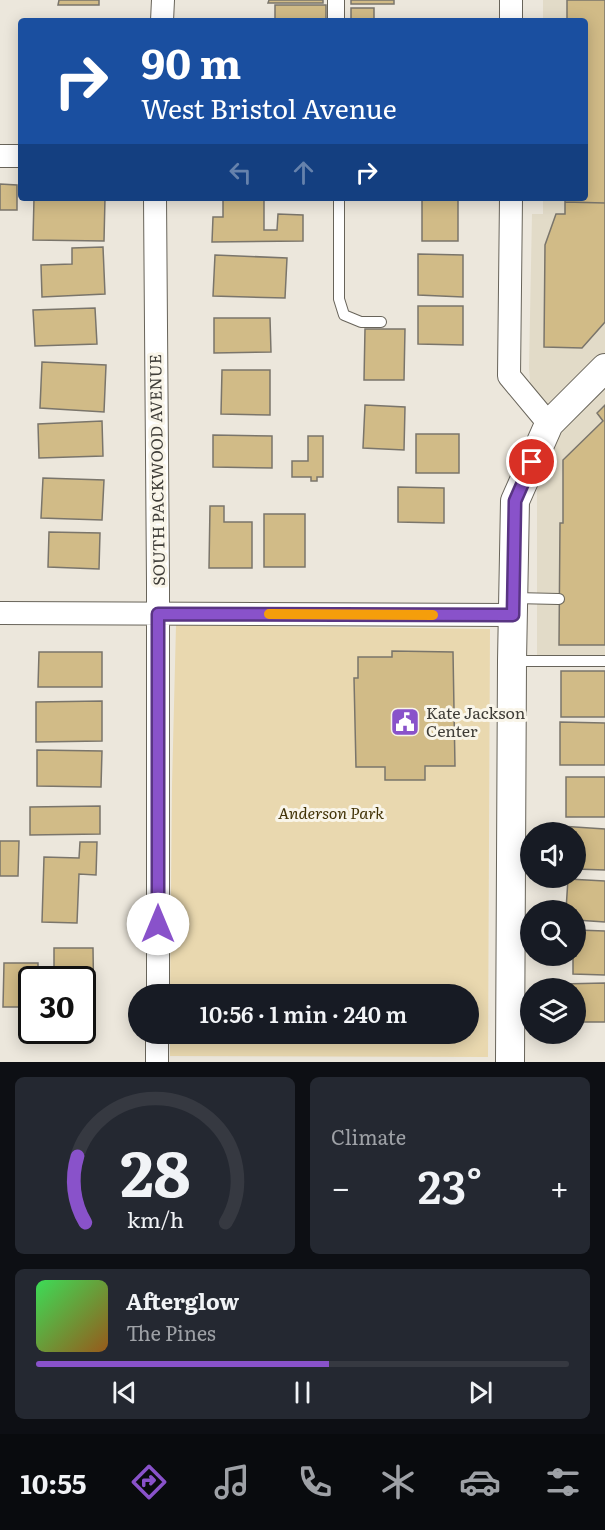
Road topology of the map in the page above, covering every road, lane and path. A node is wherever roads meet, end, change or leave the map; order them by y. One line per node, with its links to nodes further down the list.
1 (163, 0): 4 (street)
2 (336, 0): 5 (street)
3 (511, 0): 6 (street)
4 (162, 18)
5 (336, 18)
6 (511, 18)
7 (0, 156): 8 (street)
8 (18, 156)
9 (155, 201): 18 (street, SOUTH PACKWOOD AVENUE)
10 (339, 201): 12 (lane)
11 (511, 201): 14 (street)
12 (381, 322)
13 (605, 368): 14 (street)
14 (549, 424): 16 (street)
15 (560, 599): 16 (lane)
16 (513, 607): 18 (street); 19 (street)
17 (0, 613): 18 (street)
18 (158, 614): 21 (street, SOUTH PACKWOOD AVENUE)
19 (512, 661): 20 (lane); 24 (street)
20 (605, 661)
21 (158, 984)
22 (158, 1044): 23 (street)
23 (157, 1062)
24 (510, 1062)

